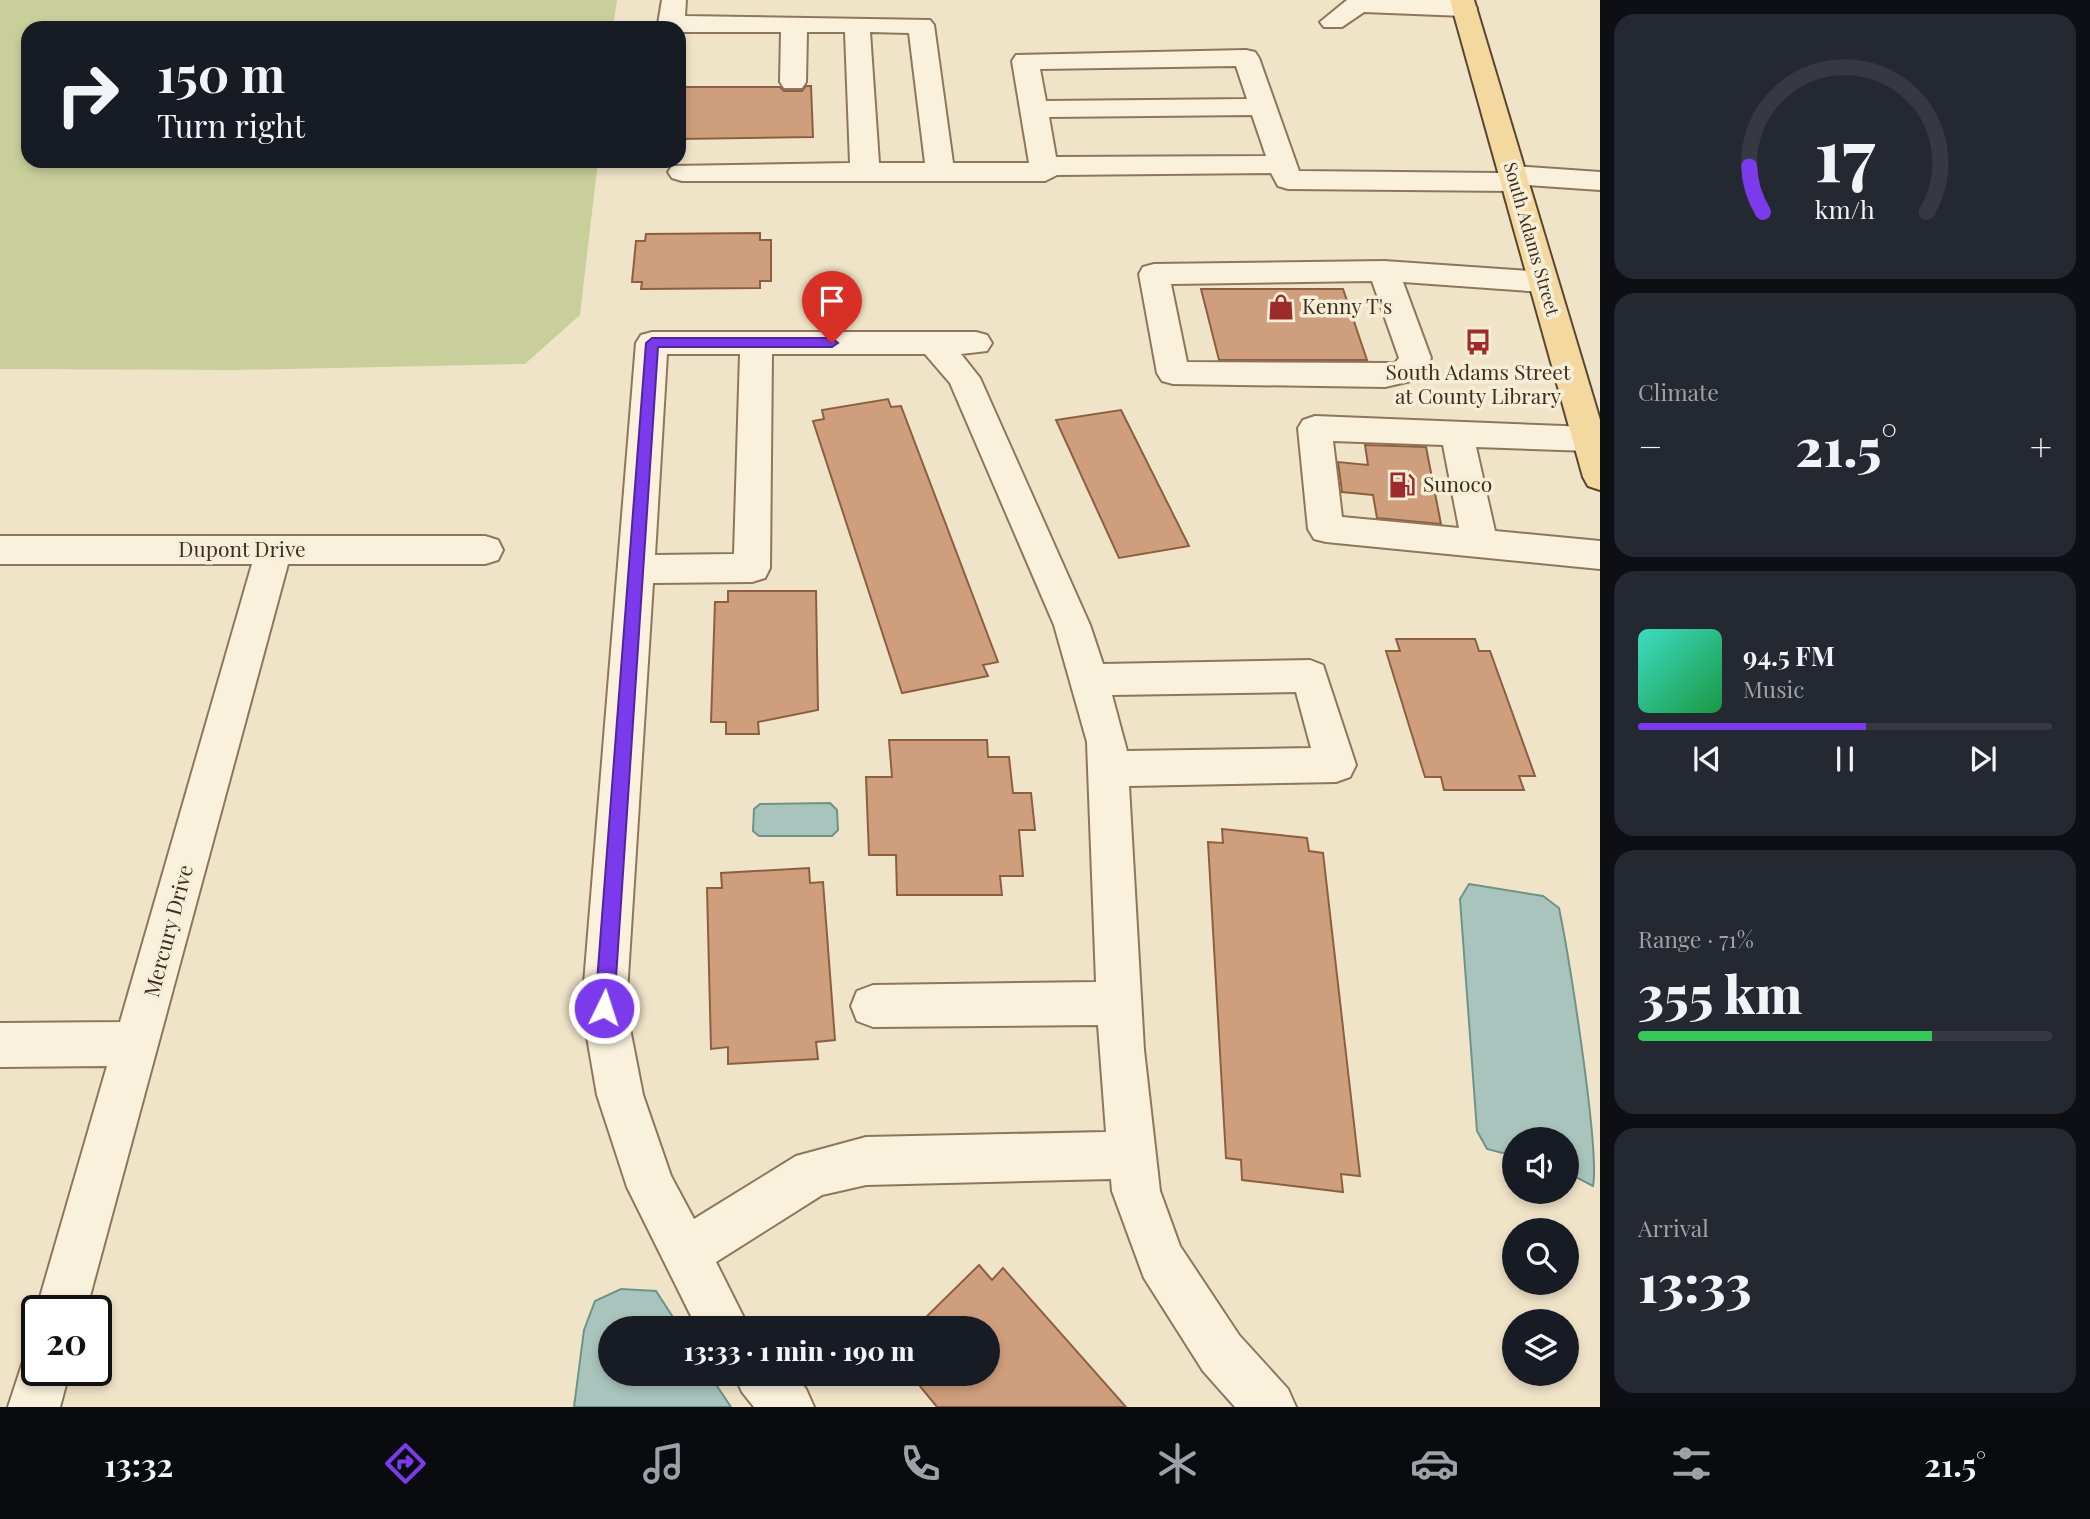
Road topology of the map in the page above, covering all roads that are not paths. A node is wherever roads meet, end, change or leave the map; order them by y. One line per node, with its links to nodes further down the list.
1 (674, 0): 3 (street)
2 (1465, 10): 2 (street); 15 (main road, South Adams Street)
3 (671, 21)
4 (686, 24): 5 (street)
5 (794, 24): 6 (street); 7 (street)
6 (857, 24): 12 (street); 13 (street)
7 (793, 82)
8 (1263, 107): 9 (street); 9 (street); 10 (street)
9 (1034, 109): 11 (street)
10 (1283, 164): 11 (street); 15 (street)
11 (1045, 169): 13 (street)
12 (865, 172): 13 (street); 14 (street)
13 (940, 172)
14 (682, 173)
15 (1514, 178): 16 (street); 18 (main road, South Adams Street)
16 (1600, 181)
17 (1384, 271): 17 (street); 18 (street)
18 (1544, 282): 23 (main road, South Adams Street)
19 (756, 343): 20 (street); 29 (street); 29 (street)
20 (933, 343): 21 (street); 30 (street)
21 (976, 343)
22 (1457, 433): 23 (street); 24 (street); 24 (street)
23 (1596, 461)
24 (1480, 544): 28 (street)
25 (0, 550): 26 (street, Dupont Drive)
26 (274, 550): 27 (street, Dupont Drive); 35 (street, Mercury Drive)
27 (485, 550)
28 (1600, 555)
29 (636, 569): 37 (street)
30 (1089, 680): 31 (street); 31 (street)
31 (1108, 769): 32 (street)
32 (1119, 1003): 33 (street); 36 (street)
33 (873, 1006)
34 (0, 1045): 35 (street)
35 (138, 1045): 38 (street, Mercury Drive)
36 (1132, 1155): 37 (street); 44 (street)
37 (685, 1253): 39 (street)
38 (66, 1295)
39 (718, 1316)
40 (40, 1386): 42 (street)
41 (770, 1386): 43 (street)
42 (34, 1407)
43 (788, 1407)
44 (1269, 1407)

